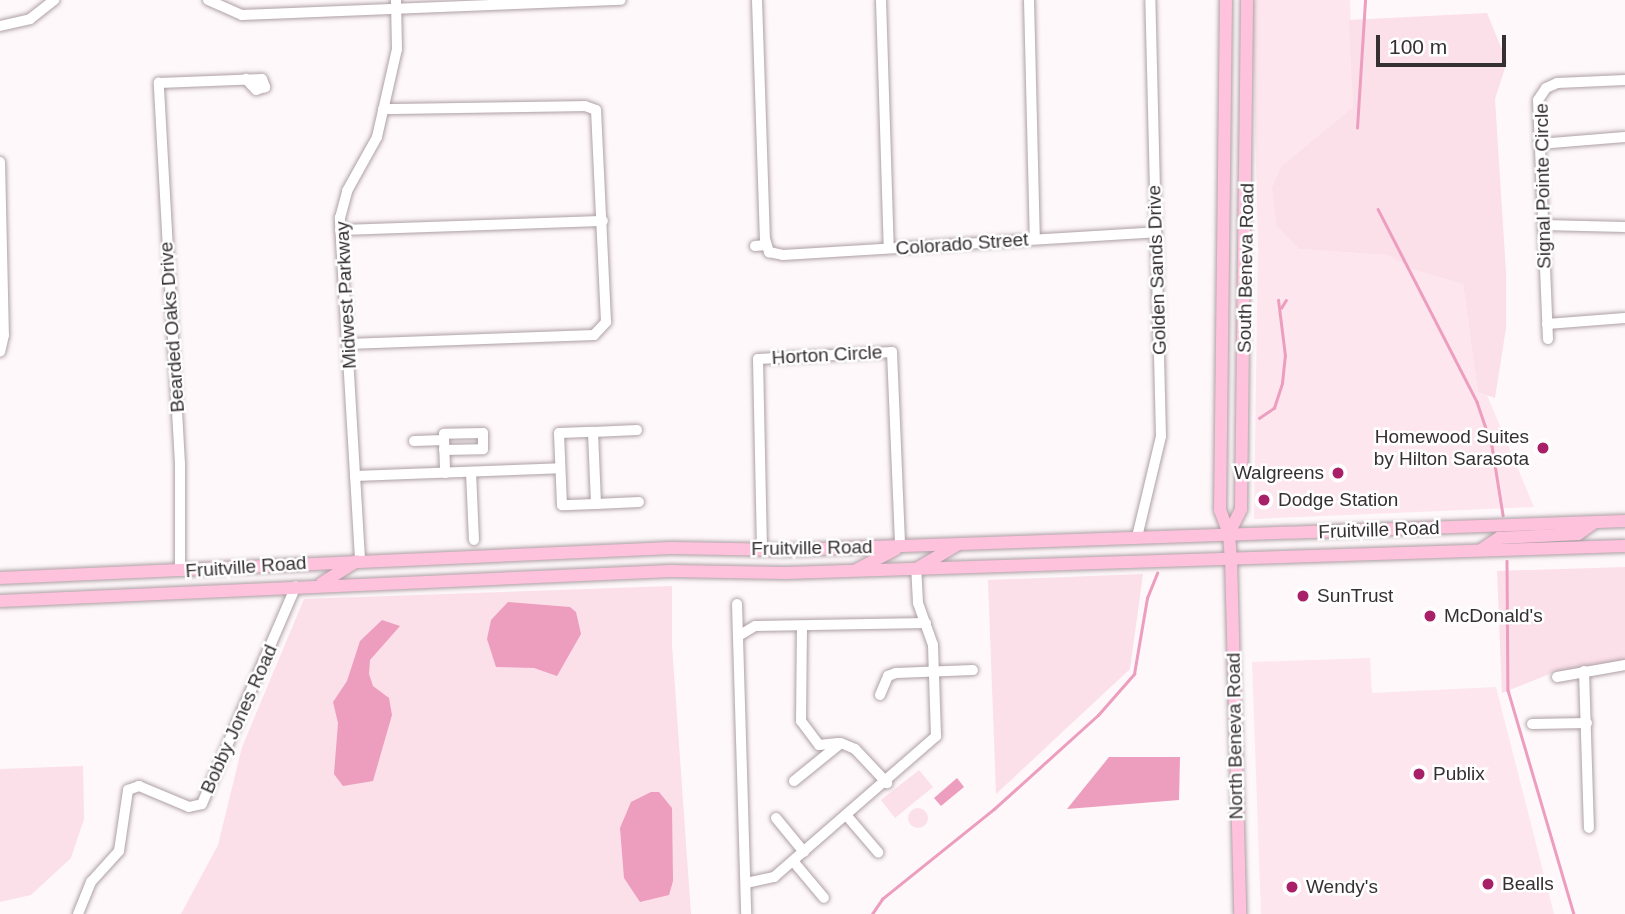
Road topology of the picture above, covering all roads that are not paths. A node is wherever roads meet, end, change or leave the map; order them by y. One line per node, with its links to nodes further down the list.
1 (54, 0): 11 (street)
2 (208, 0): 10 (street)
3 (621, 0): 10 (street)
4 (757, 0): 24 (street, Colorado Street)
5 (881, 0): 24 (street)
6 (1029, 0): 23 (street)
7 (1150, 0): 22 (street, Golden Sands Drive)
8 (1226, 0): 41 (main road, South Beneva Road)
9 (1247, 0): 41 (main road, South Beneva Road)
10 (396, 5): 14 (street, Midwest Parkway)
11 (0, 26)
12 (246, 79): 52 (street, Bearded Oaks Drive)
13 (1625, 80): 16 (street, Signal Pointe Circle)
14 (383, 109): 18 (street); 21 (street, Midwest Parkway)
15 (1625, 137): 16 (street)
16 (1539, 144): 19 (street, Signal Pointe Circle)
17 (0, 162): 29 (street)
18 (603, 221): 21 (street); 28 (street)
19 (1543, 225): 20 (street); 26 (street, Signal Pointe Circle)
20 (1625, 227)
21 (340, 230): 28 (street, Midwest Parkway)
22 (1156, 232): 23 (street, Colorado Street); 42 (street, Golden Sands Drive)
23 (1035, 239): 24 (street, Colorado Street)
24 (890, 248)
25 (1625, 318): 26 (street)
26 (1547, 324): 27 (street, Signal Pointe Circle)
27 (1548, 338)
28 (348, 344): 36 (street, Midwest Parkway)
29 (0, 352)
30 (637, 430): 31 (street)
31 (593, 432): 33 (street); 38 (street)
32 (414, 441): 35 (street)
33 (560, 468): 34 (street); 38 (street)
34 (471, 472): 35 (street); 43 (street)
35 (445, 473): 36 (street)
36 (355, 476): 49 (street, Midwest Parkway)
37 (639, 502): 38 (street)
38 (596, 504)
39 (1625, 522): 40 (main road, Fruitville Road)
40 (1594, 523): 41 (main road, Fruitville Road); 48 (main road)
41 (1229, 533): 42 (main road, Fruitville Road); 50 (main road, South Beneva Road)
42 (1137, 537): 44 (main road, Fruitville Road)
43 (474, 540)
44 (957, 544): 45 (main road, Fruitville Road); 51 (main road)
45 (900, 546): 47 (main road, Fruitville Road); 47 (street, Horton Circle); 53 (main road)
46 (1625, 546): 48 (main road, Fruitville Road)
47 (762, 550): 49 (main road, Fruitville Road)
48 (1481, 550): 50 (main road, Fruitville Road)
49 (360, 559): 52 (main road, Fruitville Road); 56 (main road)
50 (1231, 559): 51 (main road, Fruitville Road); 83 (main road, North Beneva Road)
51 (916, 570): 53 (main road, Fruitville Road); 59 (street)
52 (180, 571): 54 (main road, Fruitville Road)
53 (853, 572): 56 (main road, Fruitville Road)
54 (0, 578)
55 (296, 586): 56 (main road, Fruitville Road); 57 (main road, Fruitville Road); 81 (street, Bobby Jones Road)
56 (319, 586)
57 (0, 601)
58 (737, 604): 61 (street)
59 (926, 623): 60 (street); 64 (street)
60 (802, 626): 61 (street); 70 (street)
61 (740, 635): 79 (street)
62 (1625, 665): 65 (street)
63 (973, 670): 64 (street)
64 (934, 671): 67 (street); 72 (street)
65 (1584, 671): 66 (street); 68 (street)
66 (1557, 677)
67 (880, 695)
68 (1587, 723): 69 (street); 75 (street)
69 (1532, 724)
70 (838, 743): 71 (street); 72 (street)
71 (794, 781)
72 (887, 783): 73 (street)
73 (846, 816): 76 (street); 77 (street)
74 (776, 818): 76 (street)
75 (1589, 828)
76 (804, 852): 78 (street)
77 (877, 852)
78 (793, 861): 79 (street); 80 (street)
79 (746, 883): 82 (street)
80 (824, 898)
81 (78, 914)
82 (746, 914)
83 (1240, 914)

